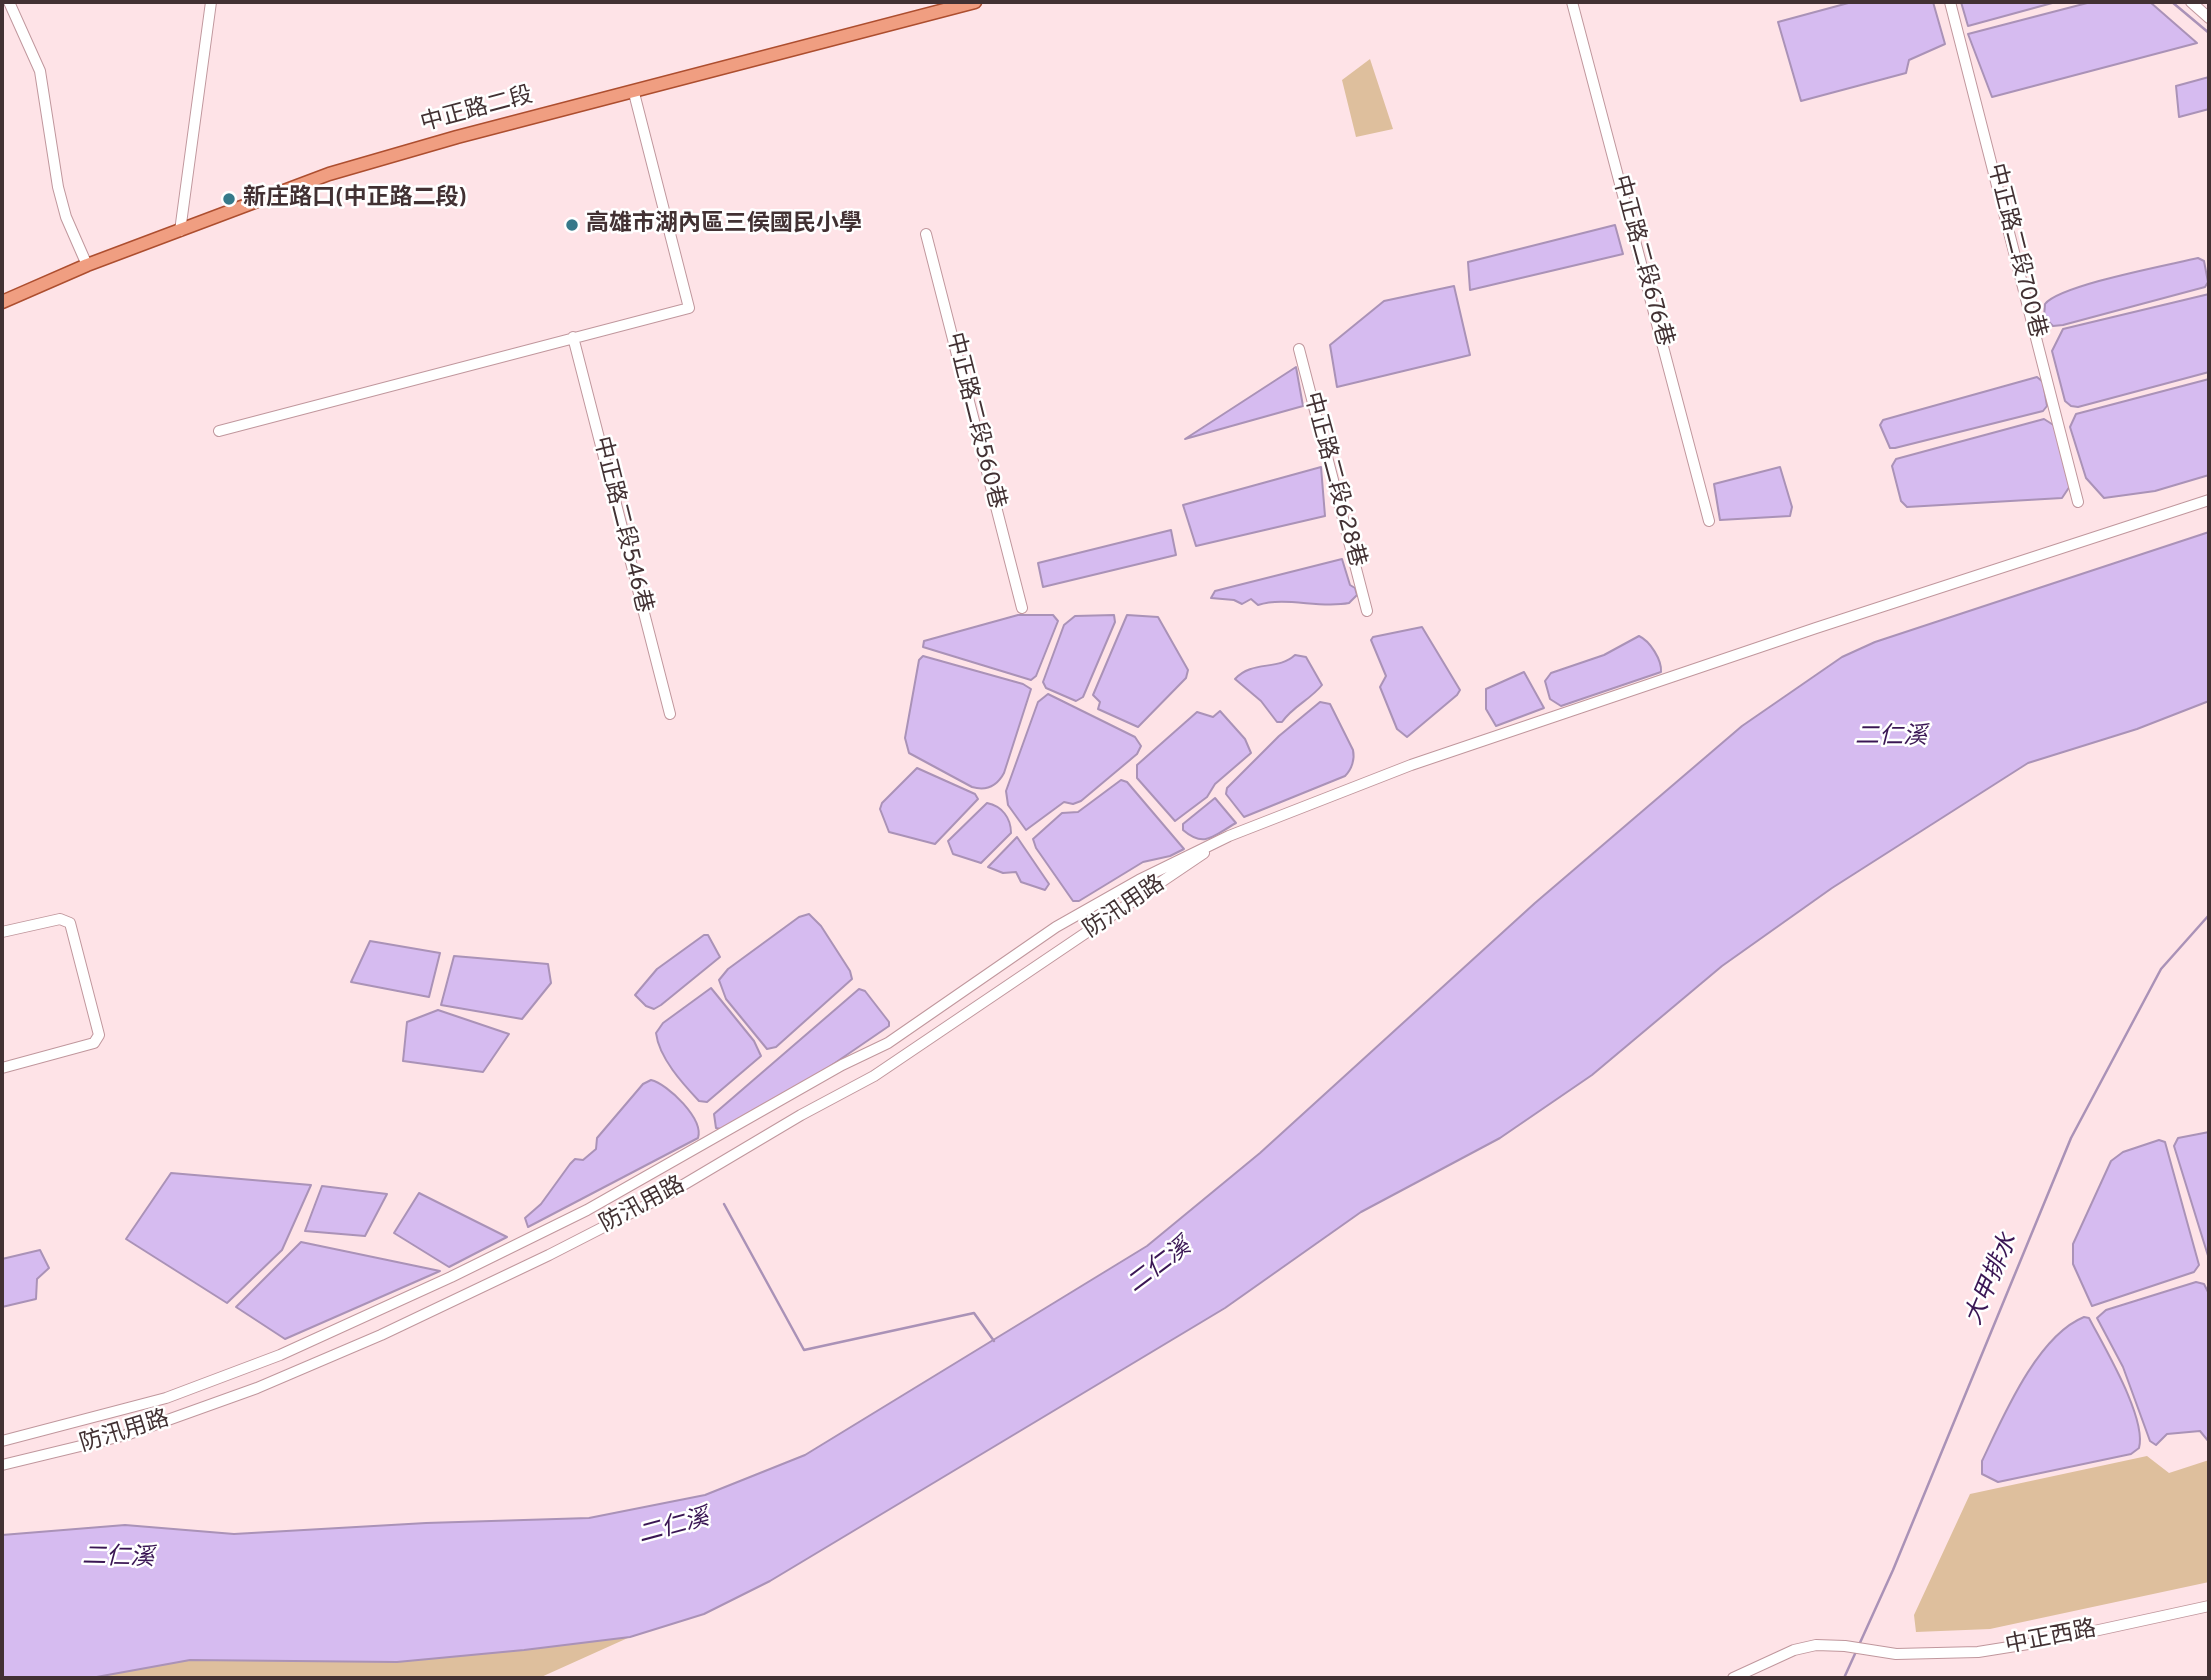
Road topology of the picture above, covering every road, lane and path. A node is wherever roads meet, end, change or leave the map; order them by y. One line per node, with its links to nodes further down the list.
1 (9, 2): 11 (street)
2 (211, 2): 9 (street)
3 (975, 2): 8 (main road, 中正路二段)
4 (1572, 2): 18 (street, 中正路二段676巷)
5 (1950, 2): 17 (street, 中正路二段700巷)
6 (2191, 2): 7 (street)
7 (2209, 18)
8 (634, 93): 9 (main road, 中正路二段); 13 (street)
9 (180, 231): 11 (main road, 中正路二段)
10 (926, 234): 19 (street, 中正路二段560巷)
11 (87, 265): 12 (main road, 中正路二段)
12 (2, 302)
13 (573, 337): 15 (street); 21 (street, 中正路二段546巷)
14 (1299, 349): 20 (street, 中正路二段628巷)
15 (219, 430)
16 (2209, 500): 22 (street)
17 (2078, 502)
18 (1709, 521)
19 (1022, 608)
20 (1367, 611)
21 (670, 714)
22 (1229, 836): 25 (street); 26 (street, 防汛用路)
23 (2, 932): 24 (street)
24 (2, 1068)
25 (2, 1441)
26 (2, 1465)
27 (2209, 1605): 28 (street, 中正西路)
28 (1733, 1678)

